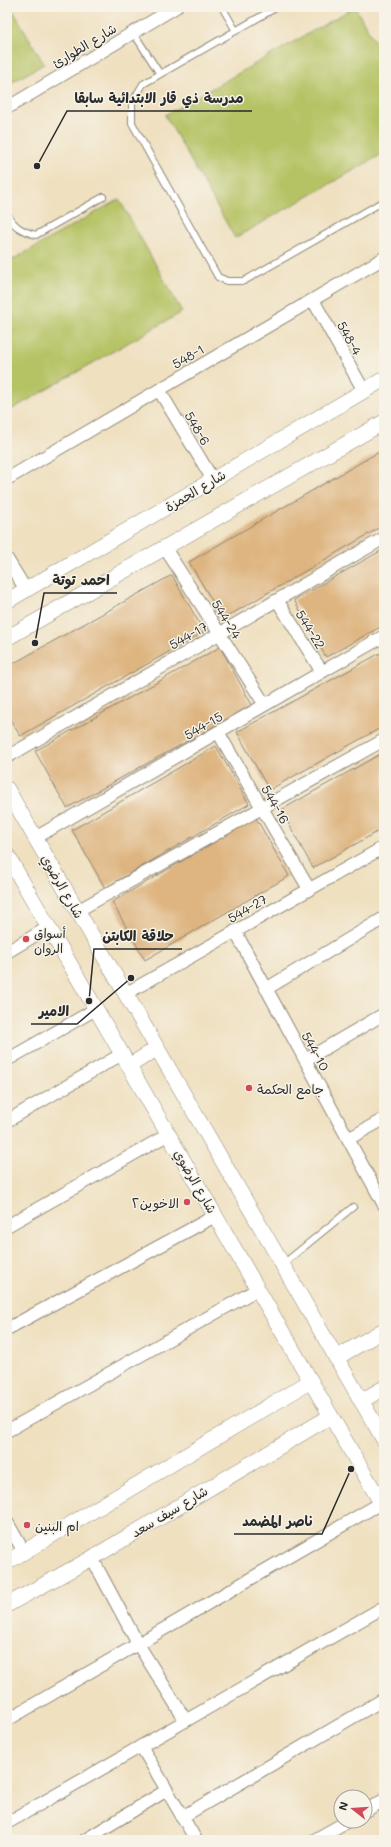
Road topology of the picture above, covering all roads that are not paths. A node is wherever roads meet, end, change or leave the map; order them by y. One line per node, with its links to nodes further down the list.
1 (176, 7): 5 (street, شارع الطوارئ)
2 (222, 7): 4 (lane)
3 (277, 7): 4 (lane)
4 (236, 31): 6 (lane)
5 (133, 32): 6 (lane); 7 (street, شارع الطوارئ)
6 (160, 74): 9 (lane)
7 (7, 108)
8 (102, 197): 10 (lane)
9 (384, 202)
10 (7, 214)
11 (384, 258): 12 (street, 548-1)
12 (313, 300): 14 (street, 548-1); 15 (street, 548-4)
13 (384, 379): 15 (street, شارع الحمزة)
14 (159, 390): 17 (street, 548-1); 18 (street, 548-6)
15 (364, 391): 18 (street, شارع الحمزة)
16 (384, 422): 20 (street)
17 (7, 479)
18 (213, 480): 22 (street, شارع الحمزة)
19 (384, 538): 23 (street, 544-17)
20 (165, 548): 25 (street, 544-24); 27 (street)
21 (7, 559): 22 (street)
22 (26, 590): 24 (street, شارع الحمزة)
23 (277, 600): 25 (street, 544-17); 28 (street, 544-22)
24 (7, 601)
25 (219, 634): 29 (street, 544-24); 32 (street, 544-17)
26 (384, 636): 28 (street, 544-15)
27 (7, 638)
28 (322, 672): 29 (street, 544-15)
29 (265, 705): 30 (street, 544-15)
30 (218, 732): 34 (street, 544-16); 35 (street, 544-15)
31 (384, 740): 34 (street)
32 (7, 757)
33 (7, 789): 35 (street, شارع الرضوي)
34 (262, 808): 38 (street, 544-16); 39 (street)
35 (35, 838): 39 (street, شارع الرضوي)
36 (383, 850): 38 (street, 544-27)
37 (7, 856): 41 (street, شارع الرضوي)
38 (309, 890): 42 (street, 544-27)
39 (77, 911): 45 (street, شارع الرضوي)
40 (384, 918): 44 (street)
41 (49, 927): 43 (street); 46 (street, شارع الرضوي)
42 (235, 931): 44 (street, 544-10); 45 (street, 544-27)
43 (7, 952)
44 (266, 989): 51 (street, 544-10)
45 (125, 994): 48 (street, شارع الرضوي)
46 (96, 1009): 49 (street); 50 (street, شارع الرضوي)
47 (384, 1014): 51 (street)
48 (156, 1049): 50 (street); 60 (street, شارع الرضوي)
49 (7, 1060)
50 (126, 1060): 53 (street); 54 (street, شارع الرضوي)
51 (305, 1060): 55 (street, 544-10)
52 (384, 1119): 55 (street)
53 (7, 1121)
54 (169, 1134): 58 (street, شارع الرضوي); 59 (street)
55 (348, 1139): 56 (street, 544-10)
56 (384, 1205)
57 (353, 1207): 60 (lane)
58 (216, 1216): 61 (street, شارع الرضوي); 62 (street)
59 (7, 1226)
60 (282, 1265): 64 (street, شارع الرضوي)
61 (258, 1288): 65 (street, شارع الرضوي); 69 (street)
62 (7, 1329)
63 (384, 1330): 64 (street)
64 (336, 1358): 67 (street, شارع الرضوي)
65 (311, 1381): 68 (street, شارع الرضوي); 73 (street)
66 (384, 1388): 67 (street)
67 (361, 1401): 70 (street, شارع الرضوي)
68 (331, 1416): 71 (street, شارع الرضوي); 74 (street, شارع سيف سعد)
69 (7, 1431)
70 (384, 1440)
71 (383, 1506): 78 (street)
72 (7, 1522): 73 (street)
73 (24, 1552): 75 (street)
74 (92, 1558): 76 (street, شارع سيف سعد); 78 (street)
75 (7, 1562)
76 (7, 1605)
77 (384, 1607): 81 (street)
78 (138, 1644): 80 (street); 81 (street)
79 (384, 1699): 86 (street)
80 (7, 1720)
81 (186, 1721): 82 (street)
82 (141, 1746): 83 (street); 87 (street)
83 (167, 1790): 86 (street); 89 (street)
84 (384, 1800): 85 (street)
85 (373, 1806)
86 (182, 1817): 90 (street)
87 (7, 1823)
88 (334, 1829): 91 (street)
89 (85, 1840)
90 (196, 1840)
91 (314, 1840)

